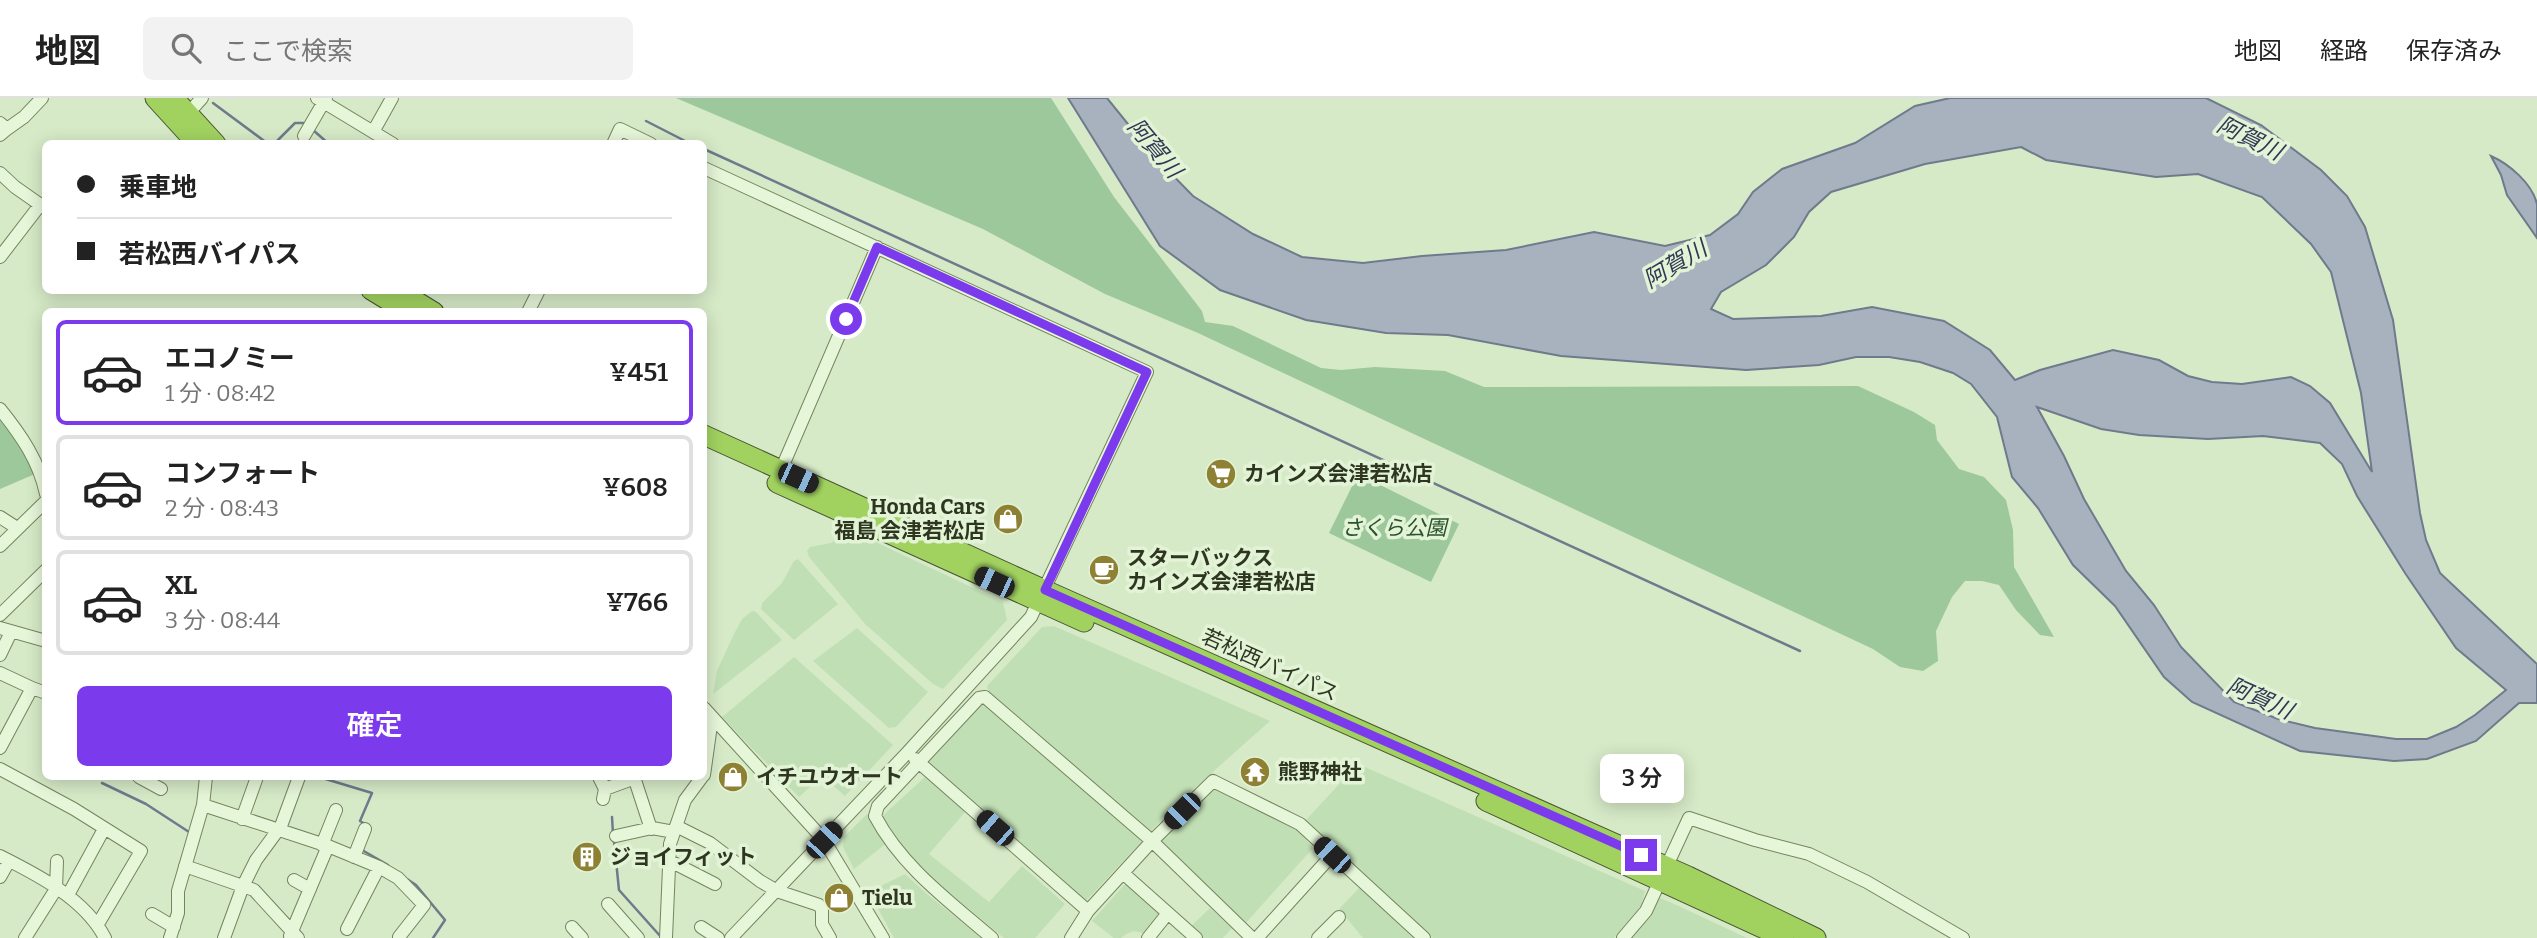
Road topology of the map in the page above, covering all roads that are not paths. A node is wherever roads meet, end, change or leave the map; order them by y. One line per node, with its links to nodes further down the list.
1 (42, 98): 8 (street)
2 (155, 98): 7 (highway)
3 (174, 98): 7 (highway)
4 (202, 98): 7 (street)
5 (392, 98): 10 (street)
6 (322, 99): 9 (street); 10 (street)
7 (183, 119): 11 (highway); 12 (highway)
8 (2, 129)
9 (307, 130)
10 (373, 132): 13 (street)
11 (195, 140)
12 (211, 140)
13 (386, 140)
14 (615, 140): 15 (street)
15 (643, 140)
16 (707, 169): 21 (street)
17 (5, 178): 18 (street); 19 (street)
18 (0, 193)
19 (42, 206)
20 (42, 208): 22 (street)
21 (877, 247): 30 (street); 37 (street)
22 (0, 257)
23 (380, 294): 25 (highway)
24 (405, 294): 26 (highway)
25 (401, 308)
26 (427, 308)
27 (0, 409): 31 (street)
28 (707, 436): 30 (highway, 若松西バイパス)
29 (707, 450): 37 (highway, 若松西バイパス)
30 (781, 470): 37 (highway, 若松西バイパス)
31 (42, 478)
32 (42, 505): 34 (street)
33 (0, 517): 34 (street)
34 (17, 528): 35 (street)
35 (0, 545)
36 (42, 574): 38 (street)
37 (1042, 596): 48 (street); 79 (highway, 若松西バイパス)
38 (0, 615)
39 (5, 630): 40 (street); 41 (street)
40 (42, 639)
41 (0, 655)
42 (0, 673): 43 (street)
43 (32, 688): 44 (street); 47 (street)
44 (42, 692)
45 (708, 713): 46 (street); 69 (street)
46 (707, 739)
47 (0, 748)
48 (908, 753): 49 (street); 69 (street)
49 (920, 763): 70 (street); 90 (street); 111 (street)
50 (0, 769): 63 (street)
51 (144, 780): 59 (street)
52 (206, 780): 60 (street)
53 (256, 780): 62 (street)
54 (298, 780): 66 (street)
55 (629, 780): 58 (street)
56 (636, 780): 64 (street)
57 (700, 780): 65 (street)
58 (603, 788)
59 (161, 789)
60 (203, 805): 62 (street); 77 (street)
61 (336, 810): 71 (street)
62 (243, 818): 66 (street)
63 (104, 828): 88 (street); 94 (street)
64 (650, 829): 65 (street); 68 (street)
65 (675, 829): 76 (street); 87 (street)
66 (278, 830): 71 (street); 84 (street)
67 (365, 830): 73 (street)
68 (616, 836)
69 (824, 840): 87 (street); 110 (street)
70 (1152, 841): 72 (street); 80 (street); 115 (street)
71 (325, 845): 73 (street); 86 (street)
72 (1332, 855): 115 (street); 117 (street)
73 (354, 857): 78 (street)
74 (5, 858): 81 (street); 85 (street)
75 (57, 861): 85 (street)
76 (670, 861): 83 (street); 106 (street)
77 (185, 866): 84 (street); 98 (street)
78 (379, 867): 97 (street); 100 (street)
79 (1663, 873): 118 (street); 119 (highway, 若松西バイパス); 120 (highway, 若松西バイパス); 121 (street)
80 (1125, 874): 90 (street); 91 (street)
81 (0, 877)
82 (294, 880): 86 (street)
83 (715, 884)
84 (243, 886): 99 (street); 103 (street)
85 (56, 889): 88 (street); 101 (street)
86 (310, 889): 99 (street)
87 (777, 891): 108 (street); 109 (street)
88 (68, 895): 94 (street)
89 (608, 904): 105 (street)
90 (1088, 911): 112 (street)
91 (1168, 913): 113 (street); 114 (street)
92 (152, 914): 98 (street)
93 (1339, 917): 116 (street)
94 (98, 924): 102 (street)
95 (572, 927): 104 (street)
96 (701, 927): 107 (street)
97 (346, 929)
98 (172, 933)
99 (293, 936)
100 (399, 937)
101 (25, 938)
102 (106, 938)
103 (224, 938)
104 (582, 938)
105 (638, 938)
106 (666, 938)
107 (718, 938)
108 (731, 938)
109 (830, 938)
110 (883, 938)
111 (992, 938)
112 (1071, 938)
113 (1148, 938)
114 (1196, 938)
115 (1254, 938)
116 (1318, 938)
117 (1424, 938)
118 (1623, 938)
119 (1784, 938)
120 (1816, 938)
121 (1963, 938)

